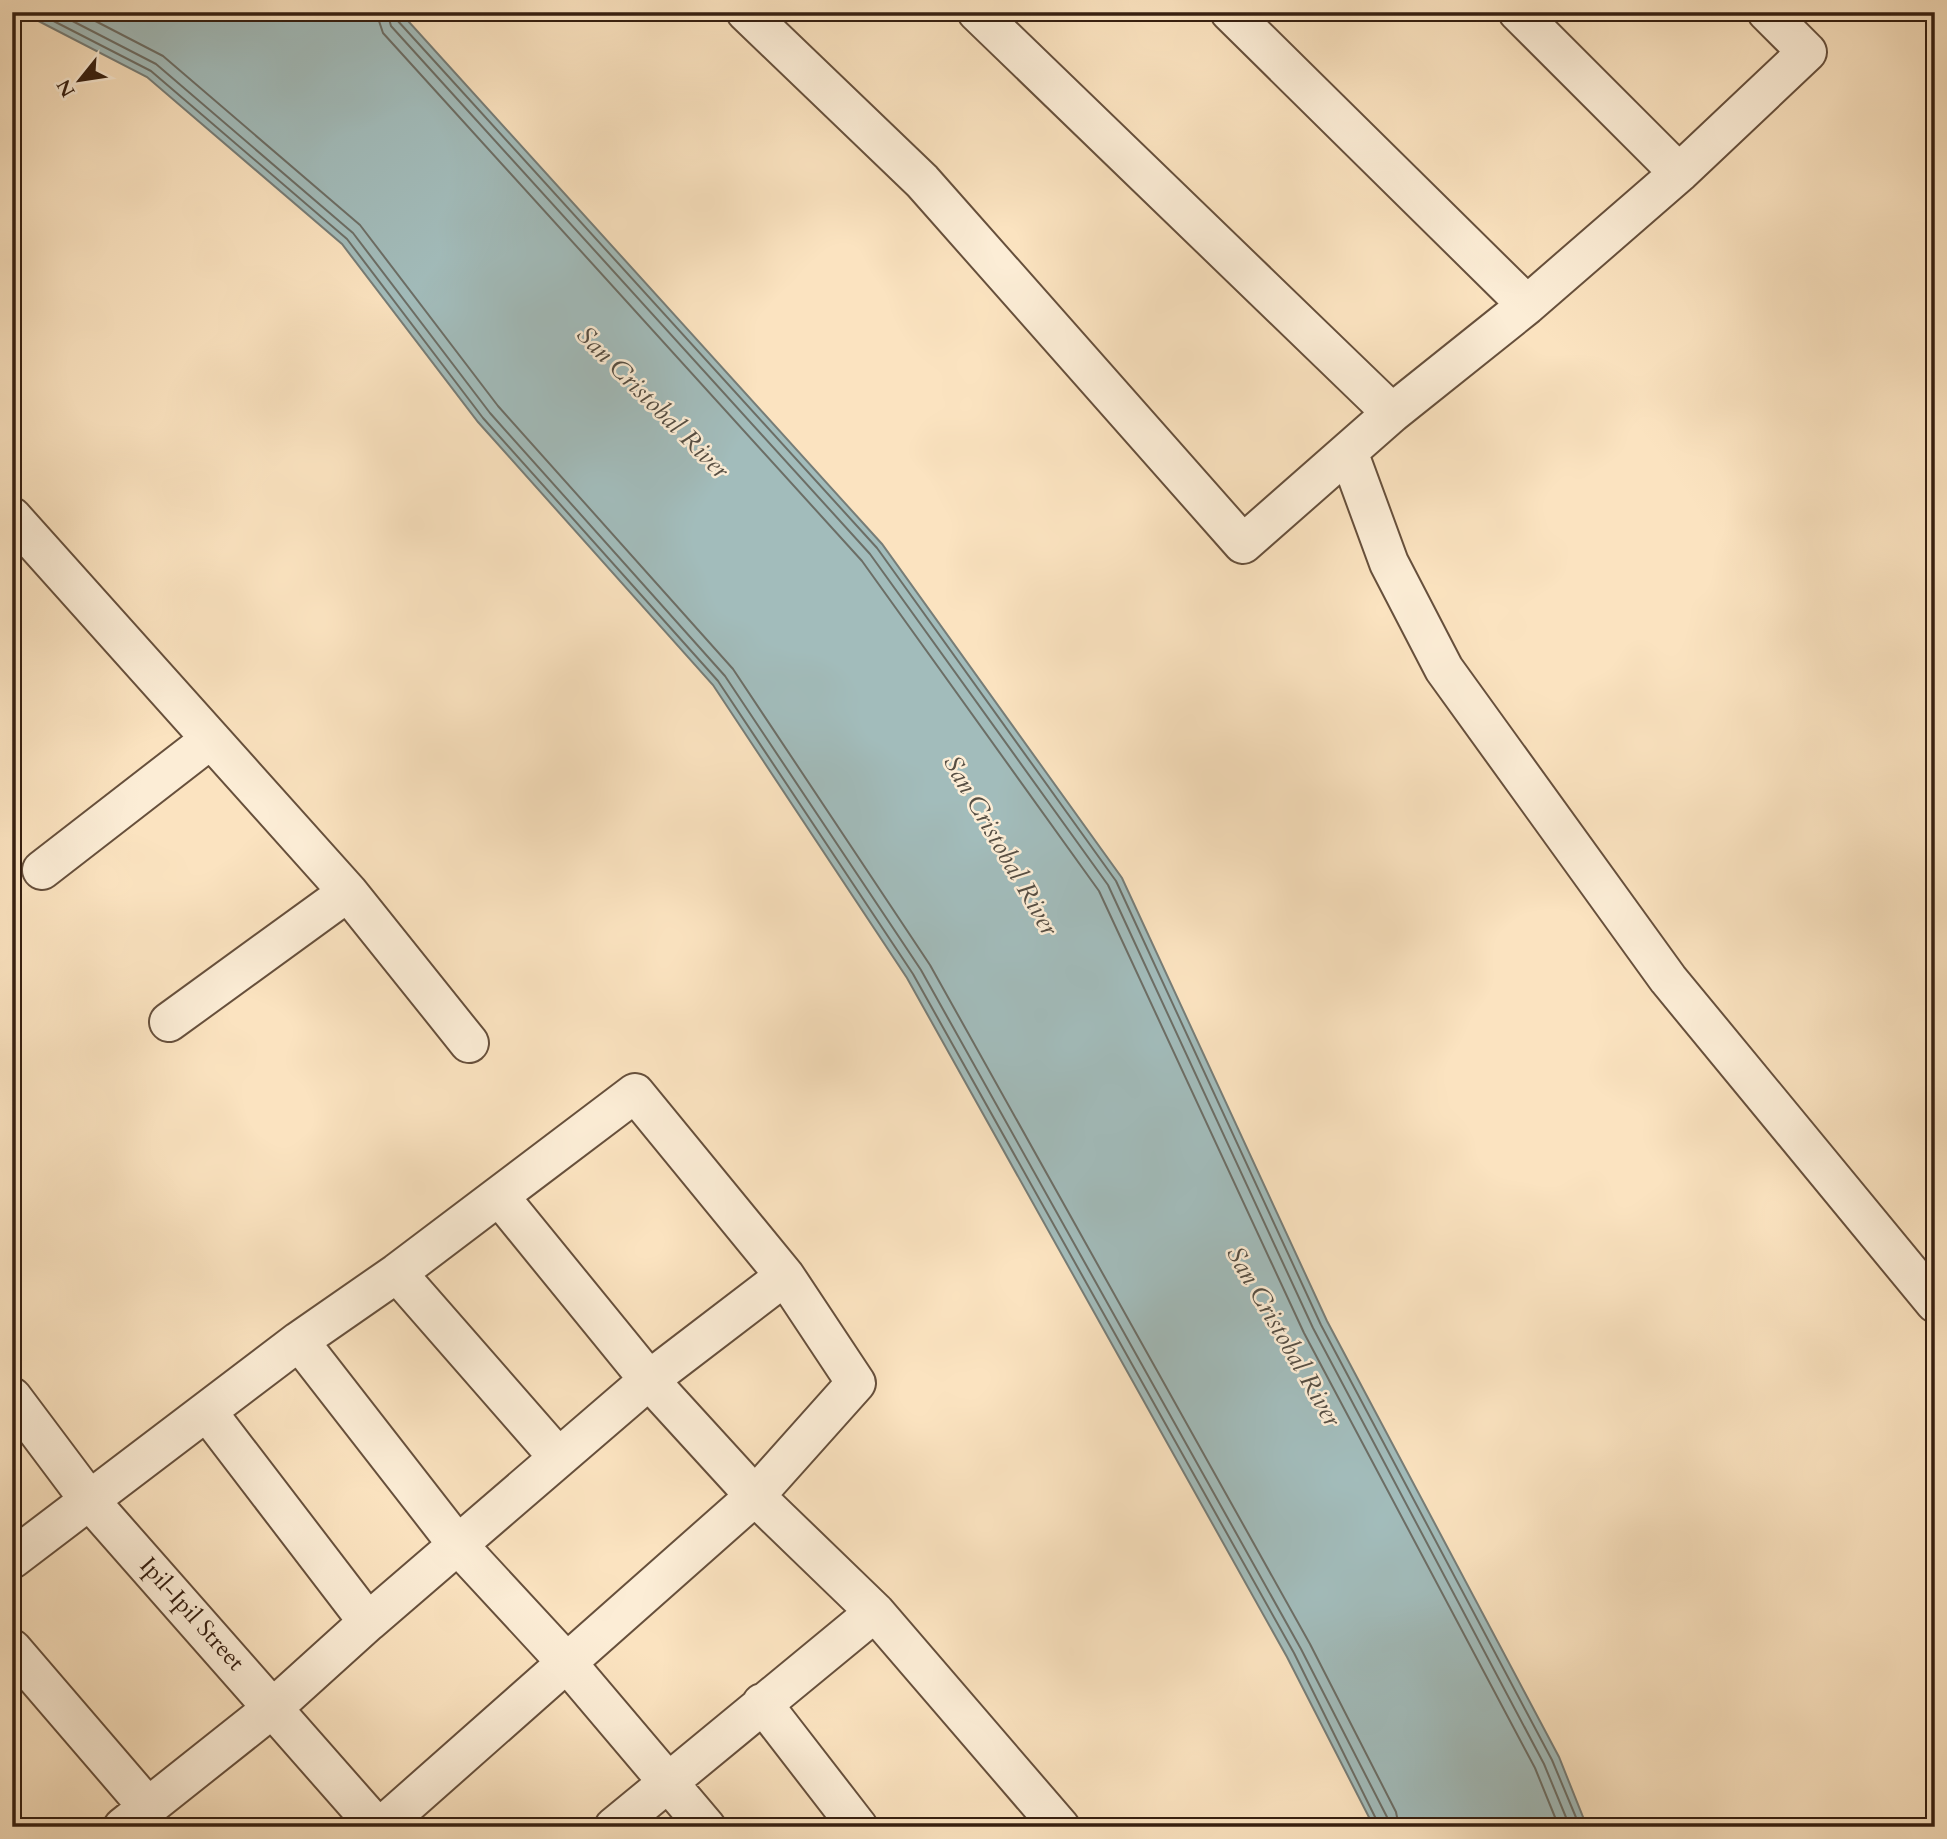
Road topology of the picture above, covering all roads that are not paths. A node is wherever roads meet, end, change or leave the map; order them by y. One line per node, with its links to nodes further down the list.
1 (746, 12): 9 (street)
2 (977, 12): 8 (street)
3 (1230, 12): 7 (street)
4 (1518, 12): 6 (street)
5 (1767, 12): 6 (street)
6 (1679, 173): 7 (street)
7 (1527, 305): 8 (street)
8 (1392, 413): 9 (street)
9 (1349, 454): 19 (street)
10 (12, 517): 11 (street)
11 (211, 739): 12 (street); 13 (street)
12 (42, 870)
13 (348, 892): 14 (street); 15 (street)
14 (169, 1022)
15 (469, 1043)
16 (499, 1196): 17 (street); 18 (street); 21 (street)
17 (397, 1273): 20 (street); 24 (street)
18 (785, 1276): 21 (street); 25 (street)
19 (1935, 1303)
20 (299, 1341): 23 (street); 27 (street)
21 (649, 1380): 24 (street); 25 (street)
22 (12, 1397): 26 (street, Ipil-Ipil Street)
23 (208, 1413): 26 (street); 30 (street)
24 (558, 1457): 27 (street)
25 (755, 1496): 29 (street); 32 (street)
26 (90, 1501): 28 (street); 34 (street, Ipil-Ipil Street)
27 (457, 1544): 30 (street); 32 (street)
28 (12, 1559)
29 (875, 1612): 33 (street); 41 (street)
30 (368, 1622): 34 (street)
31 (12, 1649): 36 (street)
32 (567, 1662): 35 (street); 37 (street)
33 (762, 1703): 35 (street); 40 (street)
34 (274, 1707): 36 (street); 37 (street, Ipil-Ipil Street)
35 (669, 1781): 38 (street); 39 (street)
36 (135, 1816)
37 (379, 1827)
38 (614, 1827)
39 (706, 1827)
40 (858, 1827)
41 (1060, 1827)

